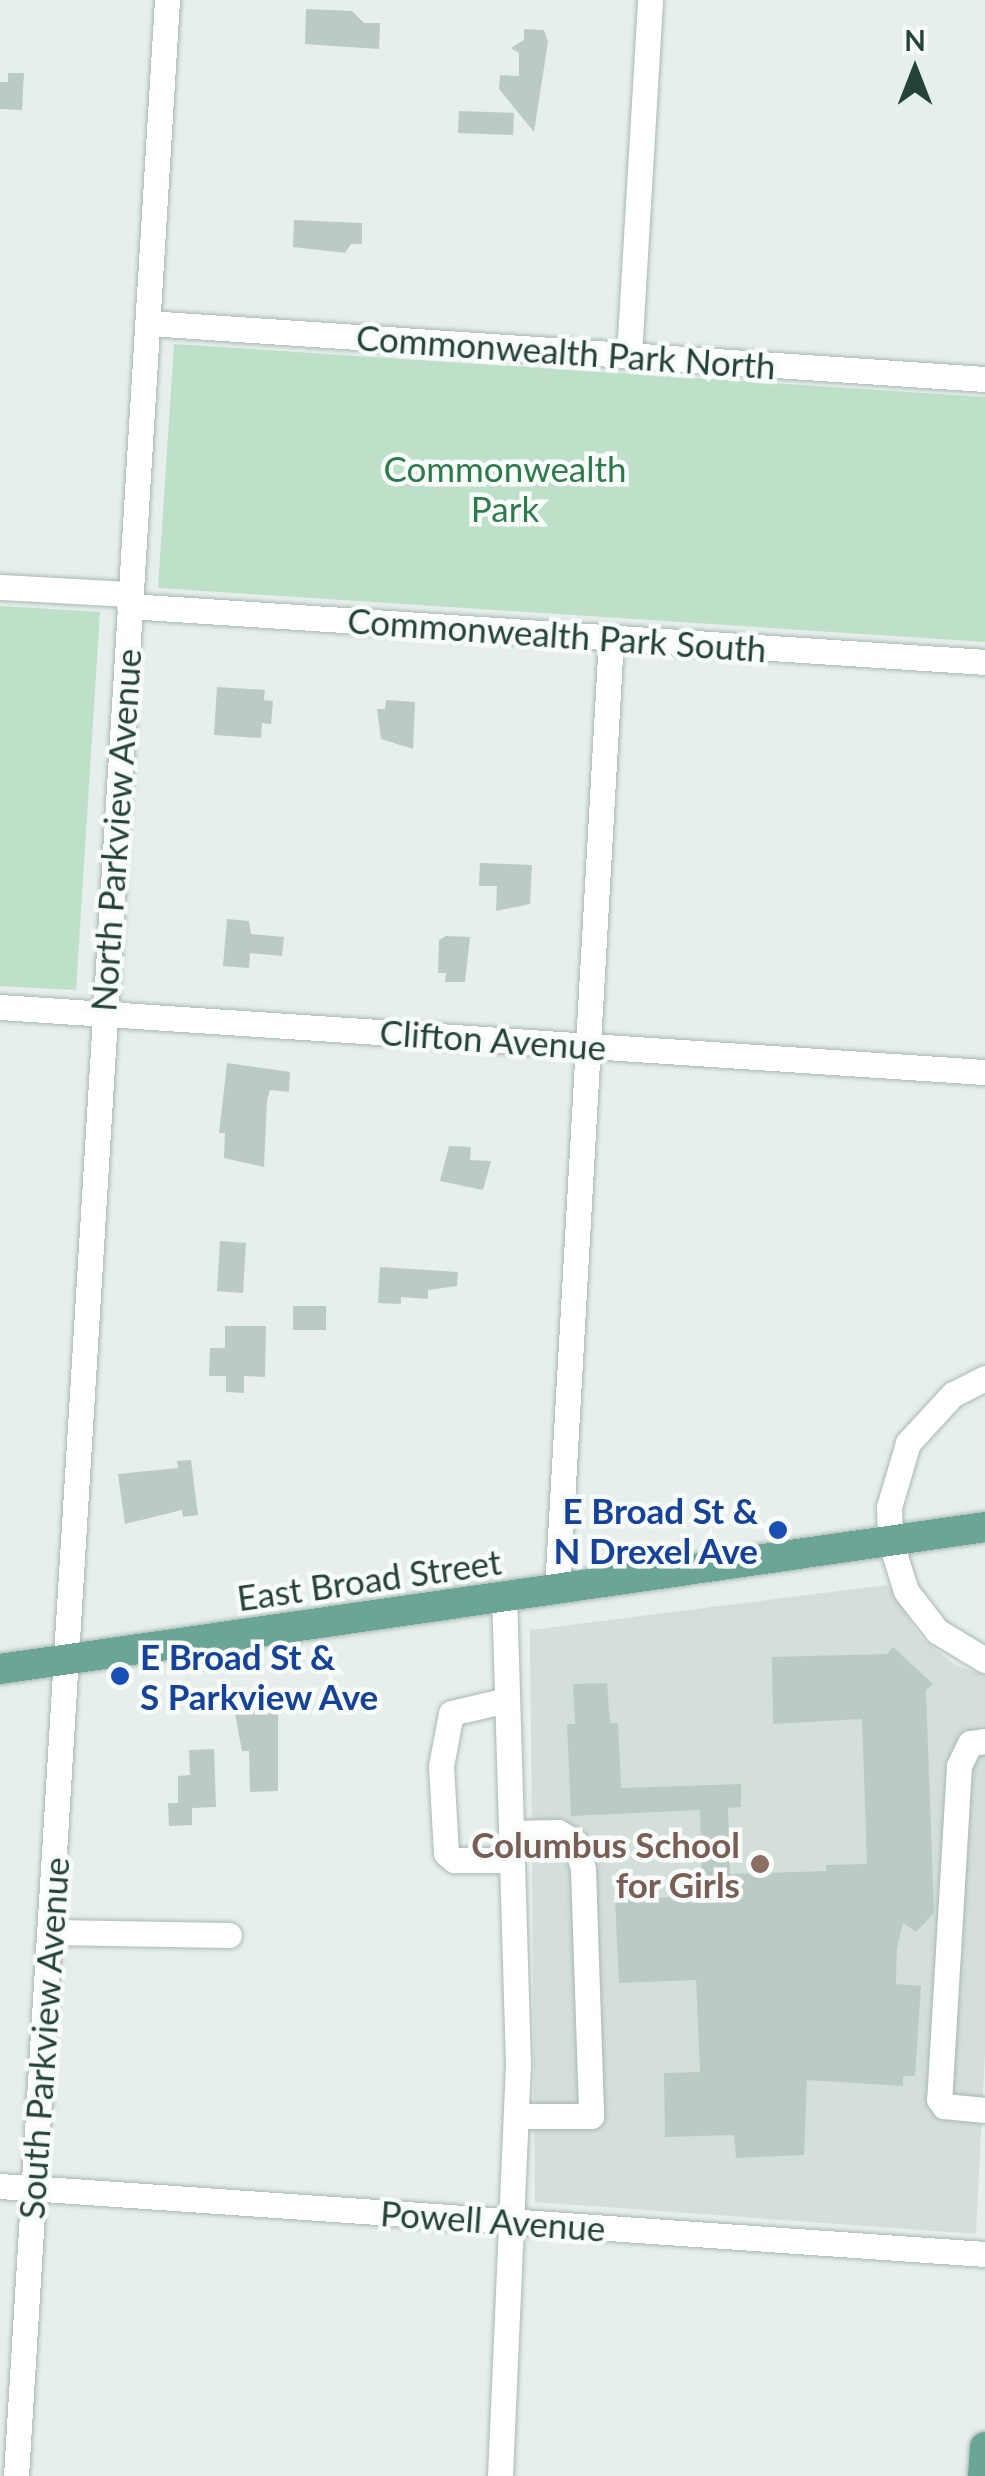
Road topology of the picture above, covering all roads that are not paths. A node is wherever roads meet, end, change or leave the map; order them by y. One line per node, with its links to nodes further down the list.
1 (167, 0): 3 (street, North Parkview Avenue)
2 (650, 0): 4 (street)
3 (148, 324): 4 (street, Commonwealth Park North); 7 (street, North Parkview Avenue)
4 (629, 355): 5 (street, Commonwealth Park North)
5 (985, 379)
6 (0, 587): 7 (street, Commonwealth Park South)
7 (130, 600): 8 (street, Commonwealth Park South); 11 (street, North Parkview Avenue)
8 (611, 638): 9 (street, Commonwealth Park South); 12 (street)
9 (985, 662)
10 (0, 1008): 11 (street, Clifton Avenue)
11 (104, 1016): 12 (street, Clifton Avenue); 19 (street, North Parkview Avenue)
12 (586, 1044): 13 (street, Clifton Avenue); 17 (street)
13 (985, 1072)
14 (985, 1378): 16 (street)
15 (985, 1527): 16 (main road, East Broad Street)
16 (890, 1540): 17 (main road, East Broad Street); 20 (street)
17 (557, 1590): 18 (main road, East Broad Street)
18 (504, 1598): 19 (main road, East Broad Street); 22 (street)
19 (67, 1660): 21 (main road, East Broad Street); 26 (street, South Parkview Avenue)
20 (985, 1660)
21 (0, 1669)
22 (506, 1700): 24 (street); 25 (street)
23 (985, 1741): 28 (street)
24 (511, 1833): 25 (street); 29 (street)
25 (512, 1860): 29 (street)
26 (50, 1932): 27 (street); 31 (street, South Parkview Avenue)
27 (230, 1935)
28 (985, 2110)
29 (518, 2116): 32 (street)
30 (0, 2186): 31 (street, Powell Avenue)
31 (34, 2188): 32 (street, Powell Avenue); 35 (street, South Parkview Avenue)
32 (515, 2221): 33 (street, Powell Avenue); 36 (street)
33 (985, 2254)
34 (985, 2447): 37 (main road)
35 (16, 2476)
36 (500, 2476)
37 (983, 2476)

